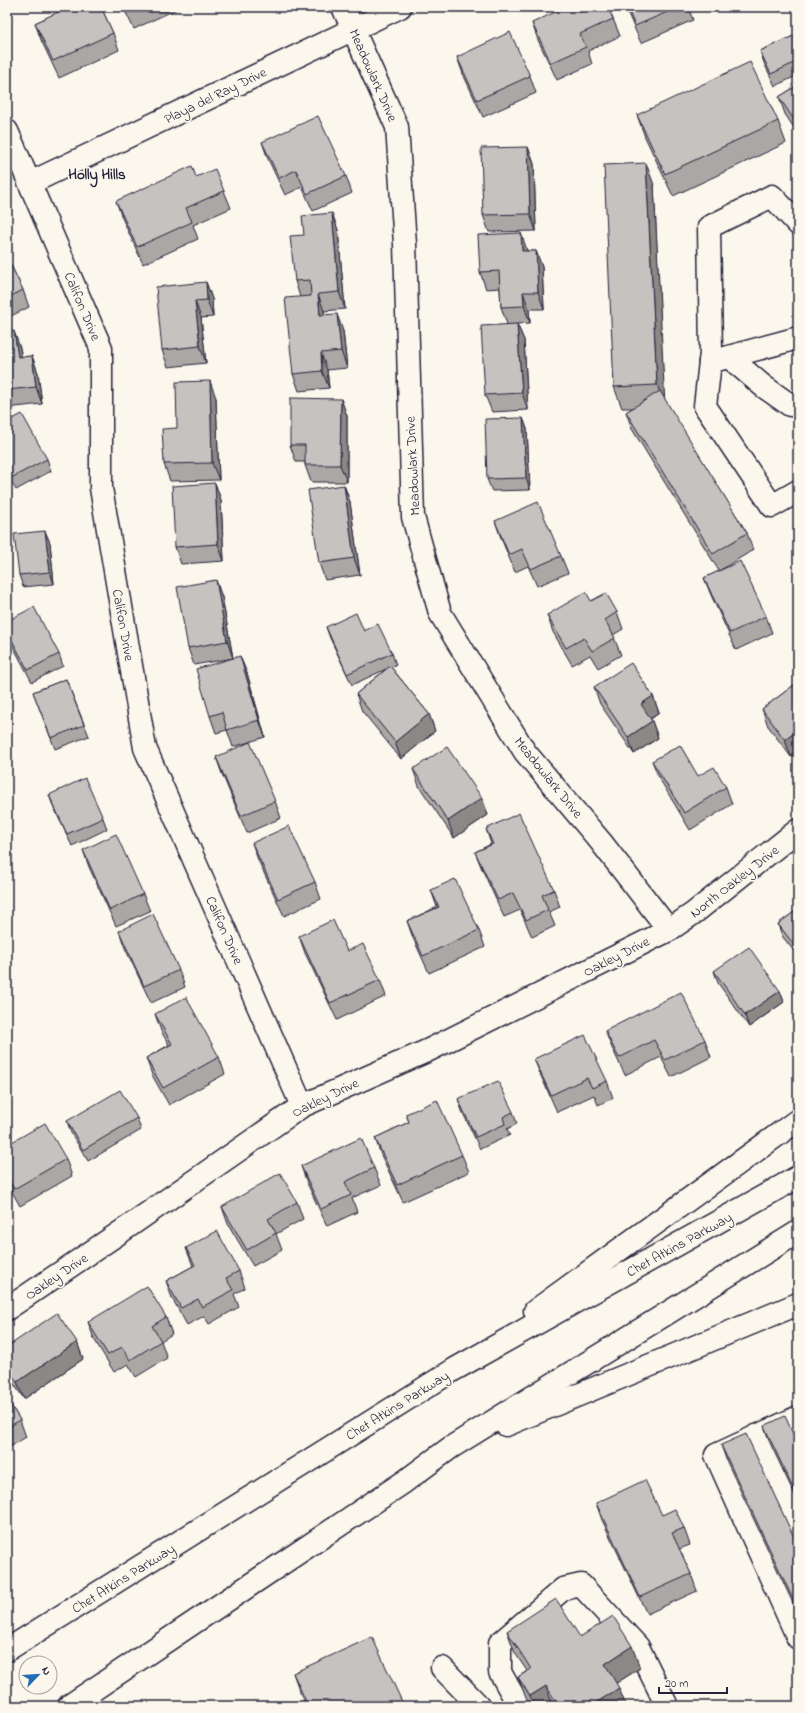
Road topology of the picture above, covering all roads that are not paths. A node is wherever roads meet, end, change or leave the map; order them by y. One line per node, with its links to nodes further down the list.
1 (343, 7): 3 (main road, Meadowlark Drive)
2 (400, 7): 3 (main road, Playa del Ray Drive)
3 (354, 28): 5 (main road, Playa del Ray Drive); 12 (main road, Meadowlark Drive)
4 (7, 131): 5 (main road, Califon Drive)
5 (30, 183): 13 (main road, Califon Drive)
6 (798, 224): 8 (main road)
7 (798, 338): 8 (main road)
8 (720, 359): 9 (main road); 10 (main road)
9 (797, 404)
10 (798, 491)
11 (798, 830): 12 (main road, North Oakley Drive)
12 (669, 930): 13 (main road, Oakley Drive)
13 (302, 1106): 18 (main road, Oakley Drive)
14 (798, 1120): 19 (main road)
15 (798, 1178): 19 (main road, Chet Atkins Parkway)
16 (798, 1232): 22 (main road)
17 (798, 1304): 22 (main road)
18 (7, 1309)
19 (455, 1370): 25 (main road, Chet Atkins Parkway)
20 (796, 1423): 21 (main road)
21 (756, 1436): 23 (main road); 24 (main road)
22 (450, 1448): 27 (main road)
23 (798, 1527)
24 (798, 1638)
25 (7, 1650)
26 (442, 1668): 28 (main road)
27 (69, 1706)
28 (479, 1706)
29 (519, 1706): 30 (main road)
30 (667, 1706)

